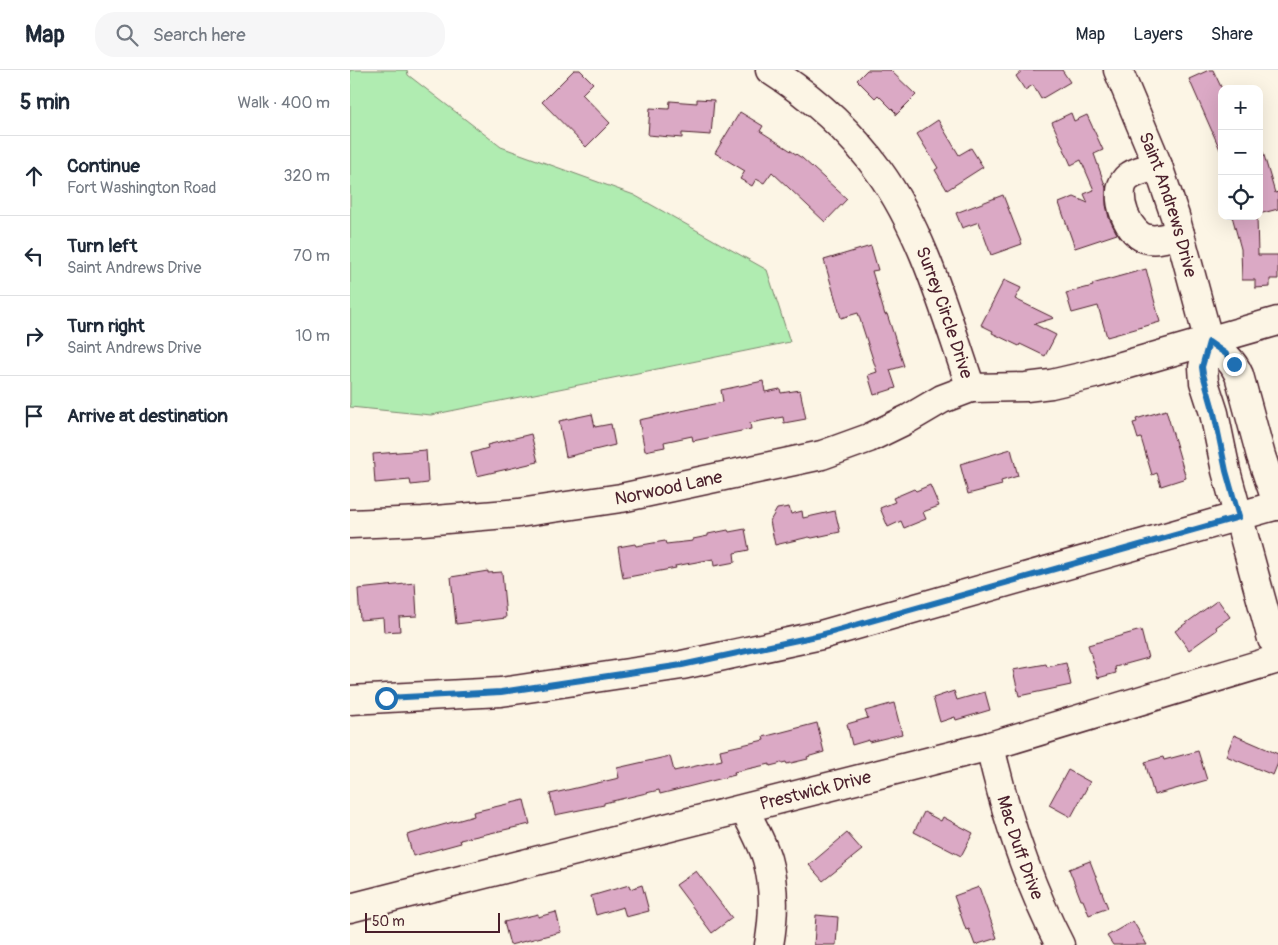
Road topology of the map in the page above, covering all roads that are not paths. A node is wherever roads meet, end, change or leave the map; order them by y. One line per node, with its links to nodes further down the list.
1 (770, 70): 7 (street, Surrey Circle Drive)
2 (1118, 70): 3 (street, Saint Andrews Drive)
3 (1158, 166): 4 (street, Saint Andrews Drive); 4 (street)
4 (1180, 234): 6 (street, Saint Andrews Drive)
5 (1278, 321): 6 (street, Surrey Circle Drive)
6 (1209, 342): 7 (street, Surrey Circle Drive); 8 (street); 9 (street)
7 (971, 388): 10 (street, Norwood Lane)
8 (1278, 505): 9 (street)
9 (1239, 517): 11 (street); 13 (street)
10 (350, 524)
11 (1278, 644)
12 (1278, 659): 14 (street, Prestwick Drive)
13 (350, 700)
14 (990, 746): 15 (street, Prestwick Drive); 18 (street, Mac Duff Drive)
15 (744, 809): 16 (street, Prestwick Drive); 17 (street)
16 (350, 908)
17 (769, 945)
18 (1060, 945)

